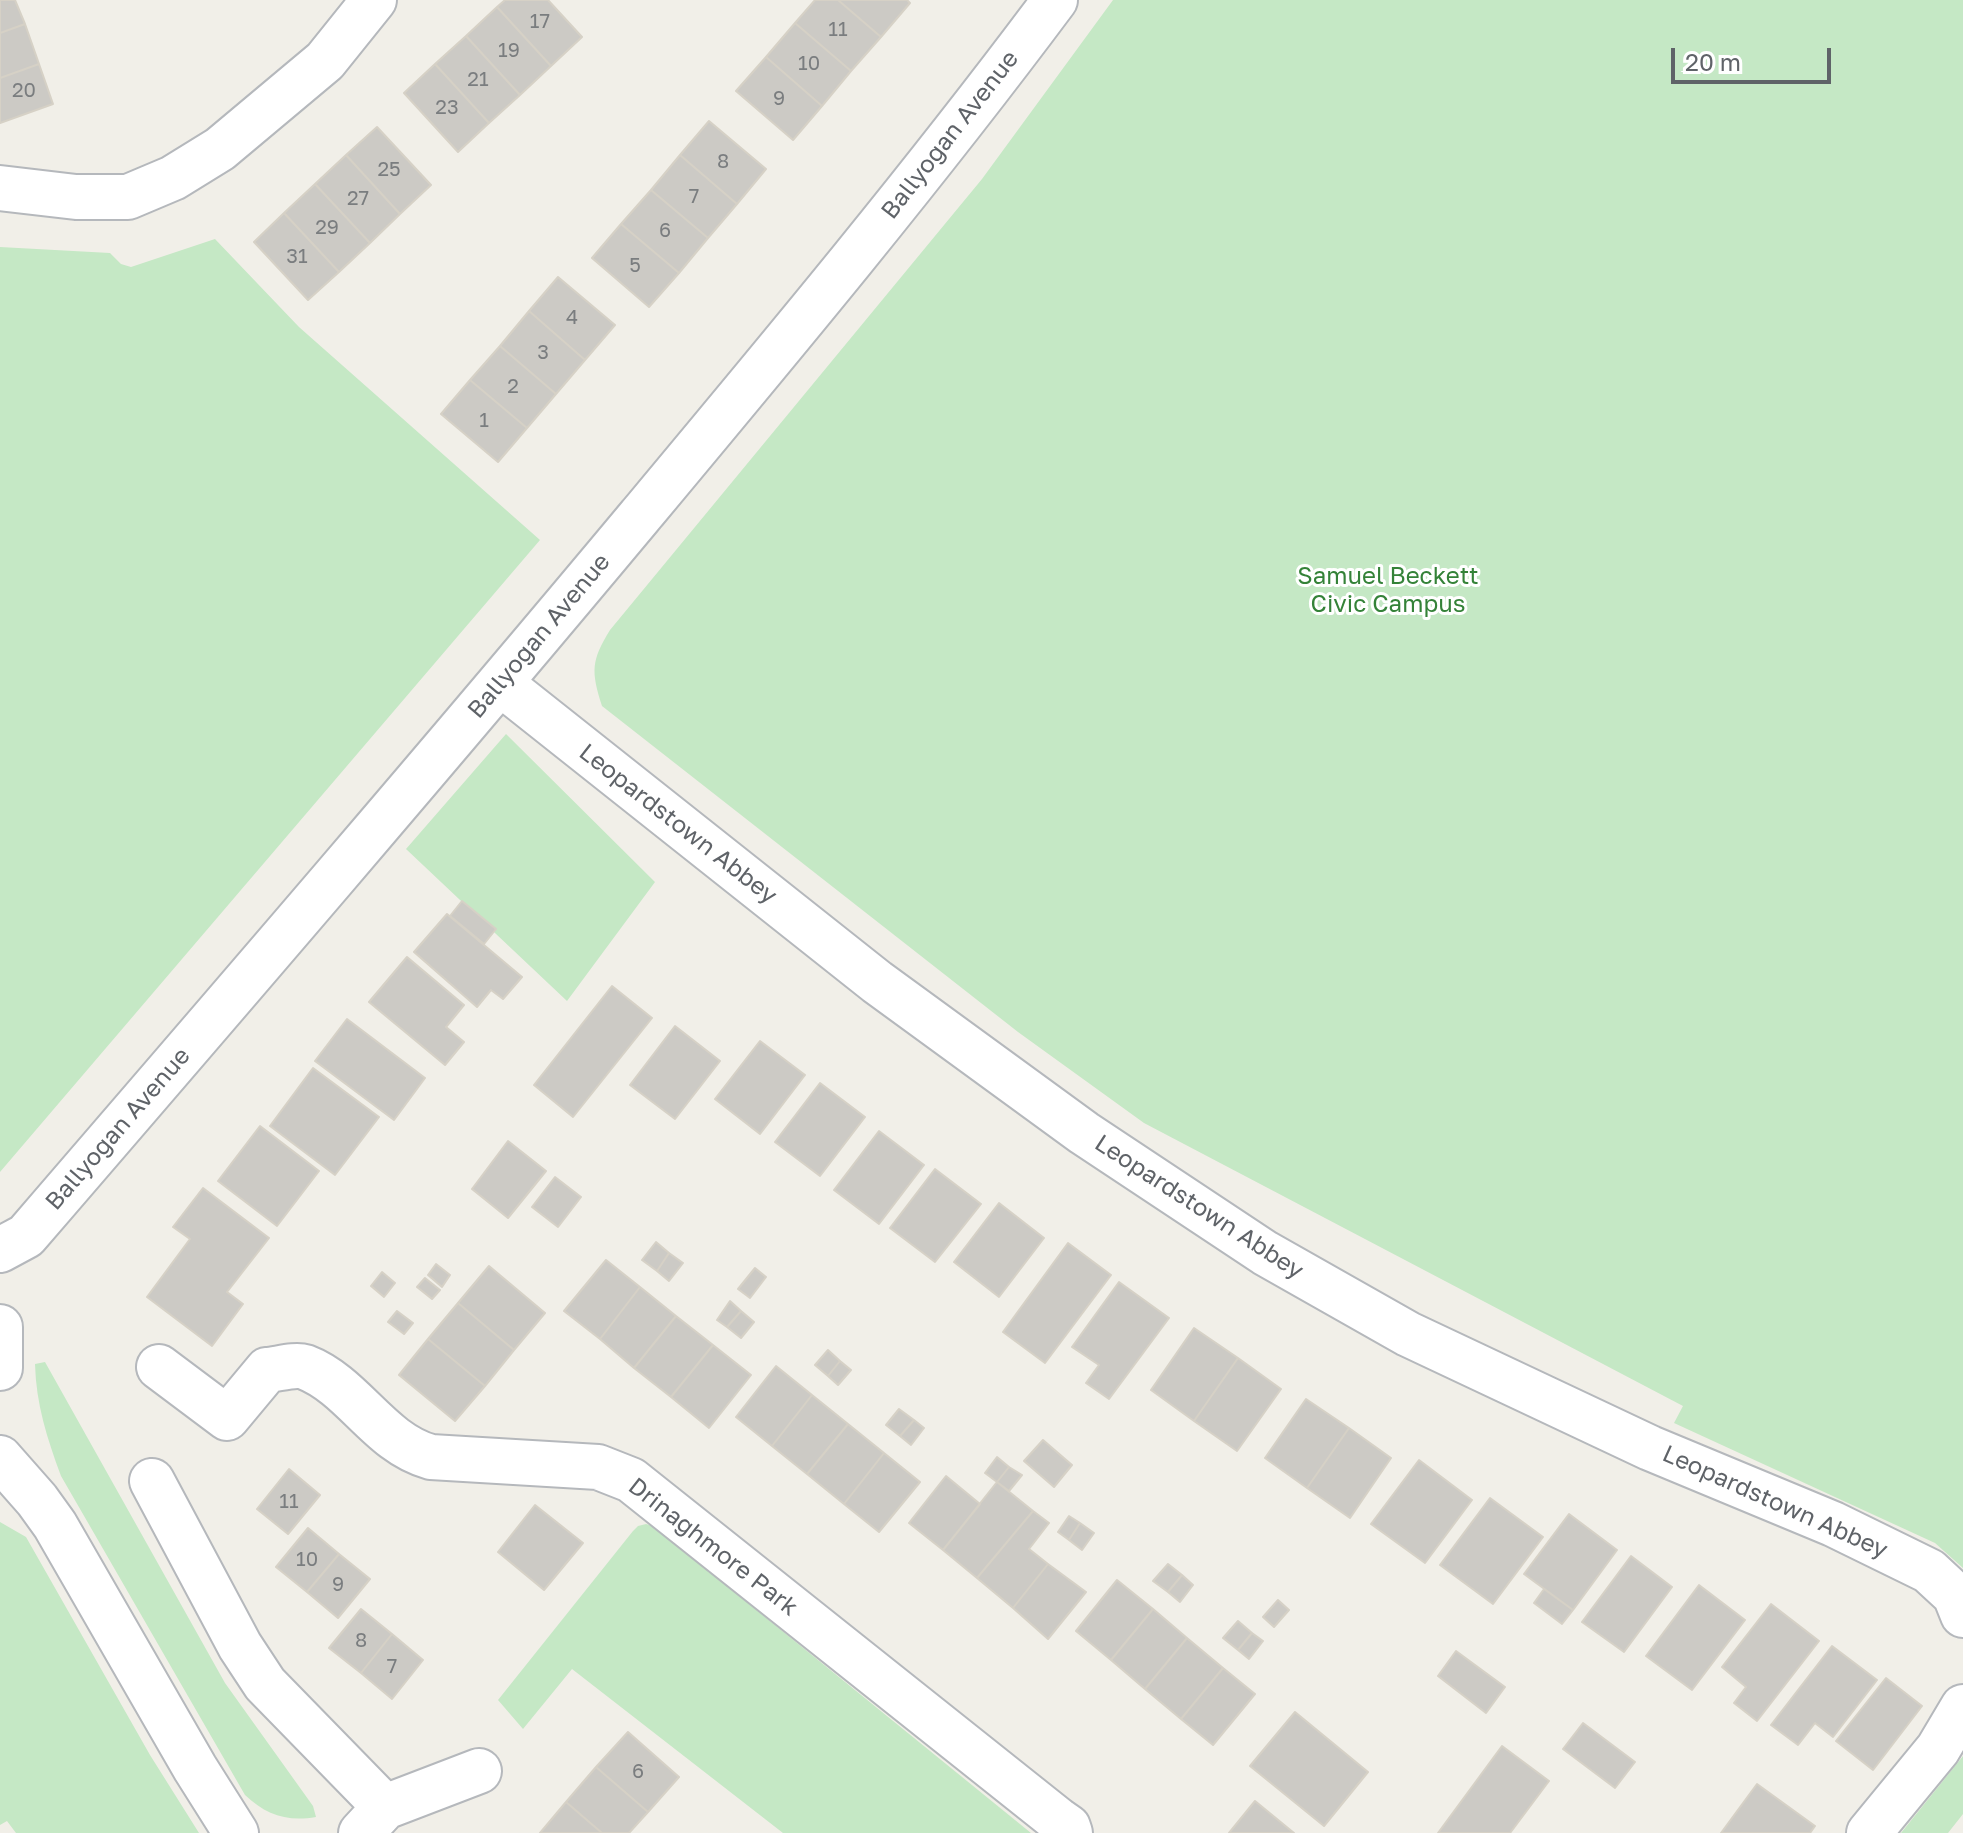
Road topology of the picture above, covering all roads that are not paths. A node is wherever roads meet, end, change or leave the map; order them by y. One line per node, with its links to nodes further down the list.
1 (374, 0): 3 (street)
2 (1055, 0): 4 (street, Ballyogan Avenue)
3 (0, 188)
4 (500, 683): 5 (street, Ballyogan Avenue); 11 (street, Leopardstown Abbey)
5 (0, 1250)
6 (0, 1327): 8 (street)
7 (159, 1367): 16 (street, Drinaghmore Park)
8 (0, 1368)
9 (0, 1458): 15 (street)
10 (152, 1481): 14 (street)
11 (1963, 1615)
12 (1963, 1707): 17 (street)
13 (479, 1771): 14 (street)
14 (373, 1820)
15 (236, 1833)
16 (1070, 1833)
17 (1869, 1833)

